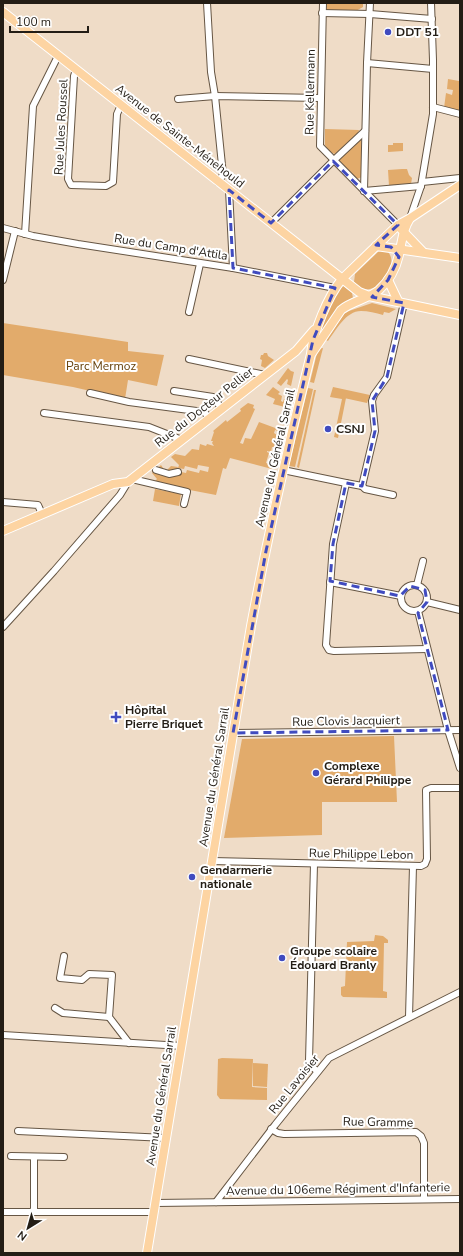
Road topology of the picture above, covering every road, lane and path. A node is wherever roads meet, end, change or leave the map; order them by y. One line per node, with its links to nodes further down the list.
1 (207, 3): 13 (street)
2 (323, 3): 6 (street, Rue Kellermann)
3 (370, 3): 7 (street)
4 (431, 3): 8 (street)
5 (3, 12): 9 (main road, Avenue de Sainte-Ménehould)
6 (322, 13): 7 (street); 14 (street, Rue Kellermann)
7 (370, 14): 8 (street); 10 (street)
8 (432, 19): 11 (street)
9 (58, 56): 12 (main road, Avenue de Sainte-Ménehould); 32 (street)
10 (367, 63): 11 (street); 19 (street)
11 (433, 68): 17 (street)
12 (76, 70): 16 (main road, Avenue de Sainte-Ménehould); 16 (street, Rue Jules Roussel)
13 (215, 96): 14 (street); 15 (street); 22 (street)
14 (320, 98): 20 (street, Rue Kellermann)
15 (178, 99)
16 (121, 105): 22 (main road, Avenue de Sainte-Ménehould)
17 (433, 107): 18 (street); 23 (street)
18 (460, 114)
19 (365, 131): 20 (street); 26 (street)
20 (333, 161): 26 (street, Rue Kellermann); 28 (street)
21 (460, 178): 23 (street)
22 (218, 182): 25 (main road, Avenue de Sainte-Ménehould)
23 (422, 184): 26 (street); 27 (street)
24 (460, 185): 27 (main road)
25 (229, 190): 28 (main road, Avenue de Sainte-Ménehould); 38 (street)
26 (364, 191): 30 (street, Rue Kellermann)
27 (409, 219): 30 (main road)
28 (271, 223): 39 (main road, Avenue de Sainte-Ménehould)
29 (3, 228): 31 (street, Rue du Camp d'Attila)
30 (400, 228): 33 (main road); 34 (main road); 35 (main road)
31 (15, 231): 32 (street, Rue du Camp d'Attila); 40 (street)
32 (25, 234): 37 (street, Rue du Camp d'Attila)
33 (376, 246): 34 (main road); 39 (main road)
34 (402, 252): 35 (main road); 41 (main road)
35 (423, 252): 36 (main road)
36 (460, 258)
37 (200, 264): 38 (street, Rue du Camp d'Attila); 45 (street)
38 (233, 268): 42 (street, Rue du Camp d'Attila)
39 (342, 279): 42 (main road); 43 (main road, Avenue de Sainte-Ménehould)
40 (3, 280)
41 (388, 280): 43 (main road, Avenue du Général Sarrail); 44 (main road)
42 (335, 288): 47 (main road)
43 (369, 296): 44 (main road, Avenue de Sainte-Ménehould); 48 (main road, Avenue du Général Sarrail)
44 (401, 302): 46 (main road, Avenue de Sainte-Ménehould); 63 (street)
45 (188, 312)
46 (460, 315)
47 (316, 328): 48 (main road); 49 (main road, Rue du Docteur Pellier)
48 (315, 341): 49 (main road, Rue du Docteur Pellier); 59 (main road, Avenue du Général Sarrail)
49 (296, 351): 51 (main road, Rue du Docteur Pellier)
50 (188, 358): 51 (street)
51 (265, 375): 54 (main road, Rue du Docteur Pellier)
52 (174, 391): 54 (street)
53 (90, 393): 56 (street)
54 (222, 409): 56 (main road, Rue du Docteur Pellier)
55 (44, 413): 57 (street)
56 (210, 418): 57 (main road, Rue du Docteur Pellier)
57 (182, 440): 61 (main road, Rue du Docteur Pellier)
58 (156, 470): 60 (street)
59 (283, 470): 62 (street); 80 (main road, Avenue du Général Sarrail)
60 (178, 472)
61 (130, 481): 66 (street); 67 (main road); 76 (street)
62 (346, 483): 63 (street); 70 (street)
63 (362, 486): 64 (street)
64 (393, 495)
65 (3, 502): 67 (street)
66 (184, 504)
67 (42, 514): 68 (main road)
68 (3, 530)
69 (423, 561): 71 (street)
70 (330, 582): 72 (street); 77 (street)
71 (417, 586): 72 (street); 73 (street)
72 (401, 596): 75 (street)
73 (427, 602): 74 (street); 75 (street)
74 (460, 610)
75 (418, 611): 77 (street)
76 (3, 627)
77 (427, 649): 78 (street)
78 (448, 730): 79 (street, Rue Clovis Jacquiert); 80 (street, Rue Clovis Jacquiert); 81 (street)
79 (460, 730)
80 (233, 733): 83 (main road, Avenue du Général Sarrail)
81 (460, 768)
82 (460, 788): 85 (street, Rue Philippe Lebon)
83 (212, 861): 84 (street, Rue Philippe Lebon); 93 (main road, Avenue du Général Sarrail)
84 (314, 864): 85 (street, Rue Philippe Lebon); 94 (street)
85 (413, 866): 90 (street)
86 (64, 956): 89 (street)
87 (460, 992): 90 (street, Rue Lavoisier)
88 (55, 1008): 89 (street)
89 (109, 1017): 92 (street)
90 (409, 1017): 94 (street, Rue Lavoisier)
91 (3, 1036): 92 (street)
92 (129, 1043): 93 (street)
93 (182, 1046): 97 (main road, Avenue du Général Sarrail)
94 (317, 1071): 95 (street, Rue Lavoisier)
95 (272, 1130): 101 (street, Rue Gramme); 103 (street, Rue Lavoisier)
96 (18, 1132): 97 (street)
97 (166, 1138): 104 (main road, Avenue du Général Sarrail)
98 (11, 1156): 99 (street)
99 (34, 1157): 100 (street); 106 (street)
100 (64, 1157)
101 (424, 1199): 102 (street, Avenue du 106eme Régiment d'Infanterie); 103 (street, Avenue du 106eme Régiment d'Infanterie)
102 (460, 1199)
103 (216, 1202): 104 (street, Avenue du 106eme Régiment d'Infanterie)
104 (155, 1203): 107 (main road, Avenue du Général Sarrail)
105 (3, 1212): 106 (street)
106 (34, 1212): 107 (street)
107 (154, 1212): 108 (main road, Avenue du Général Sarrail)
108 (147, 1253)

